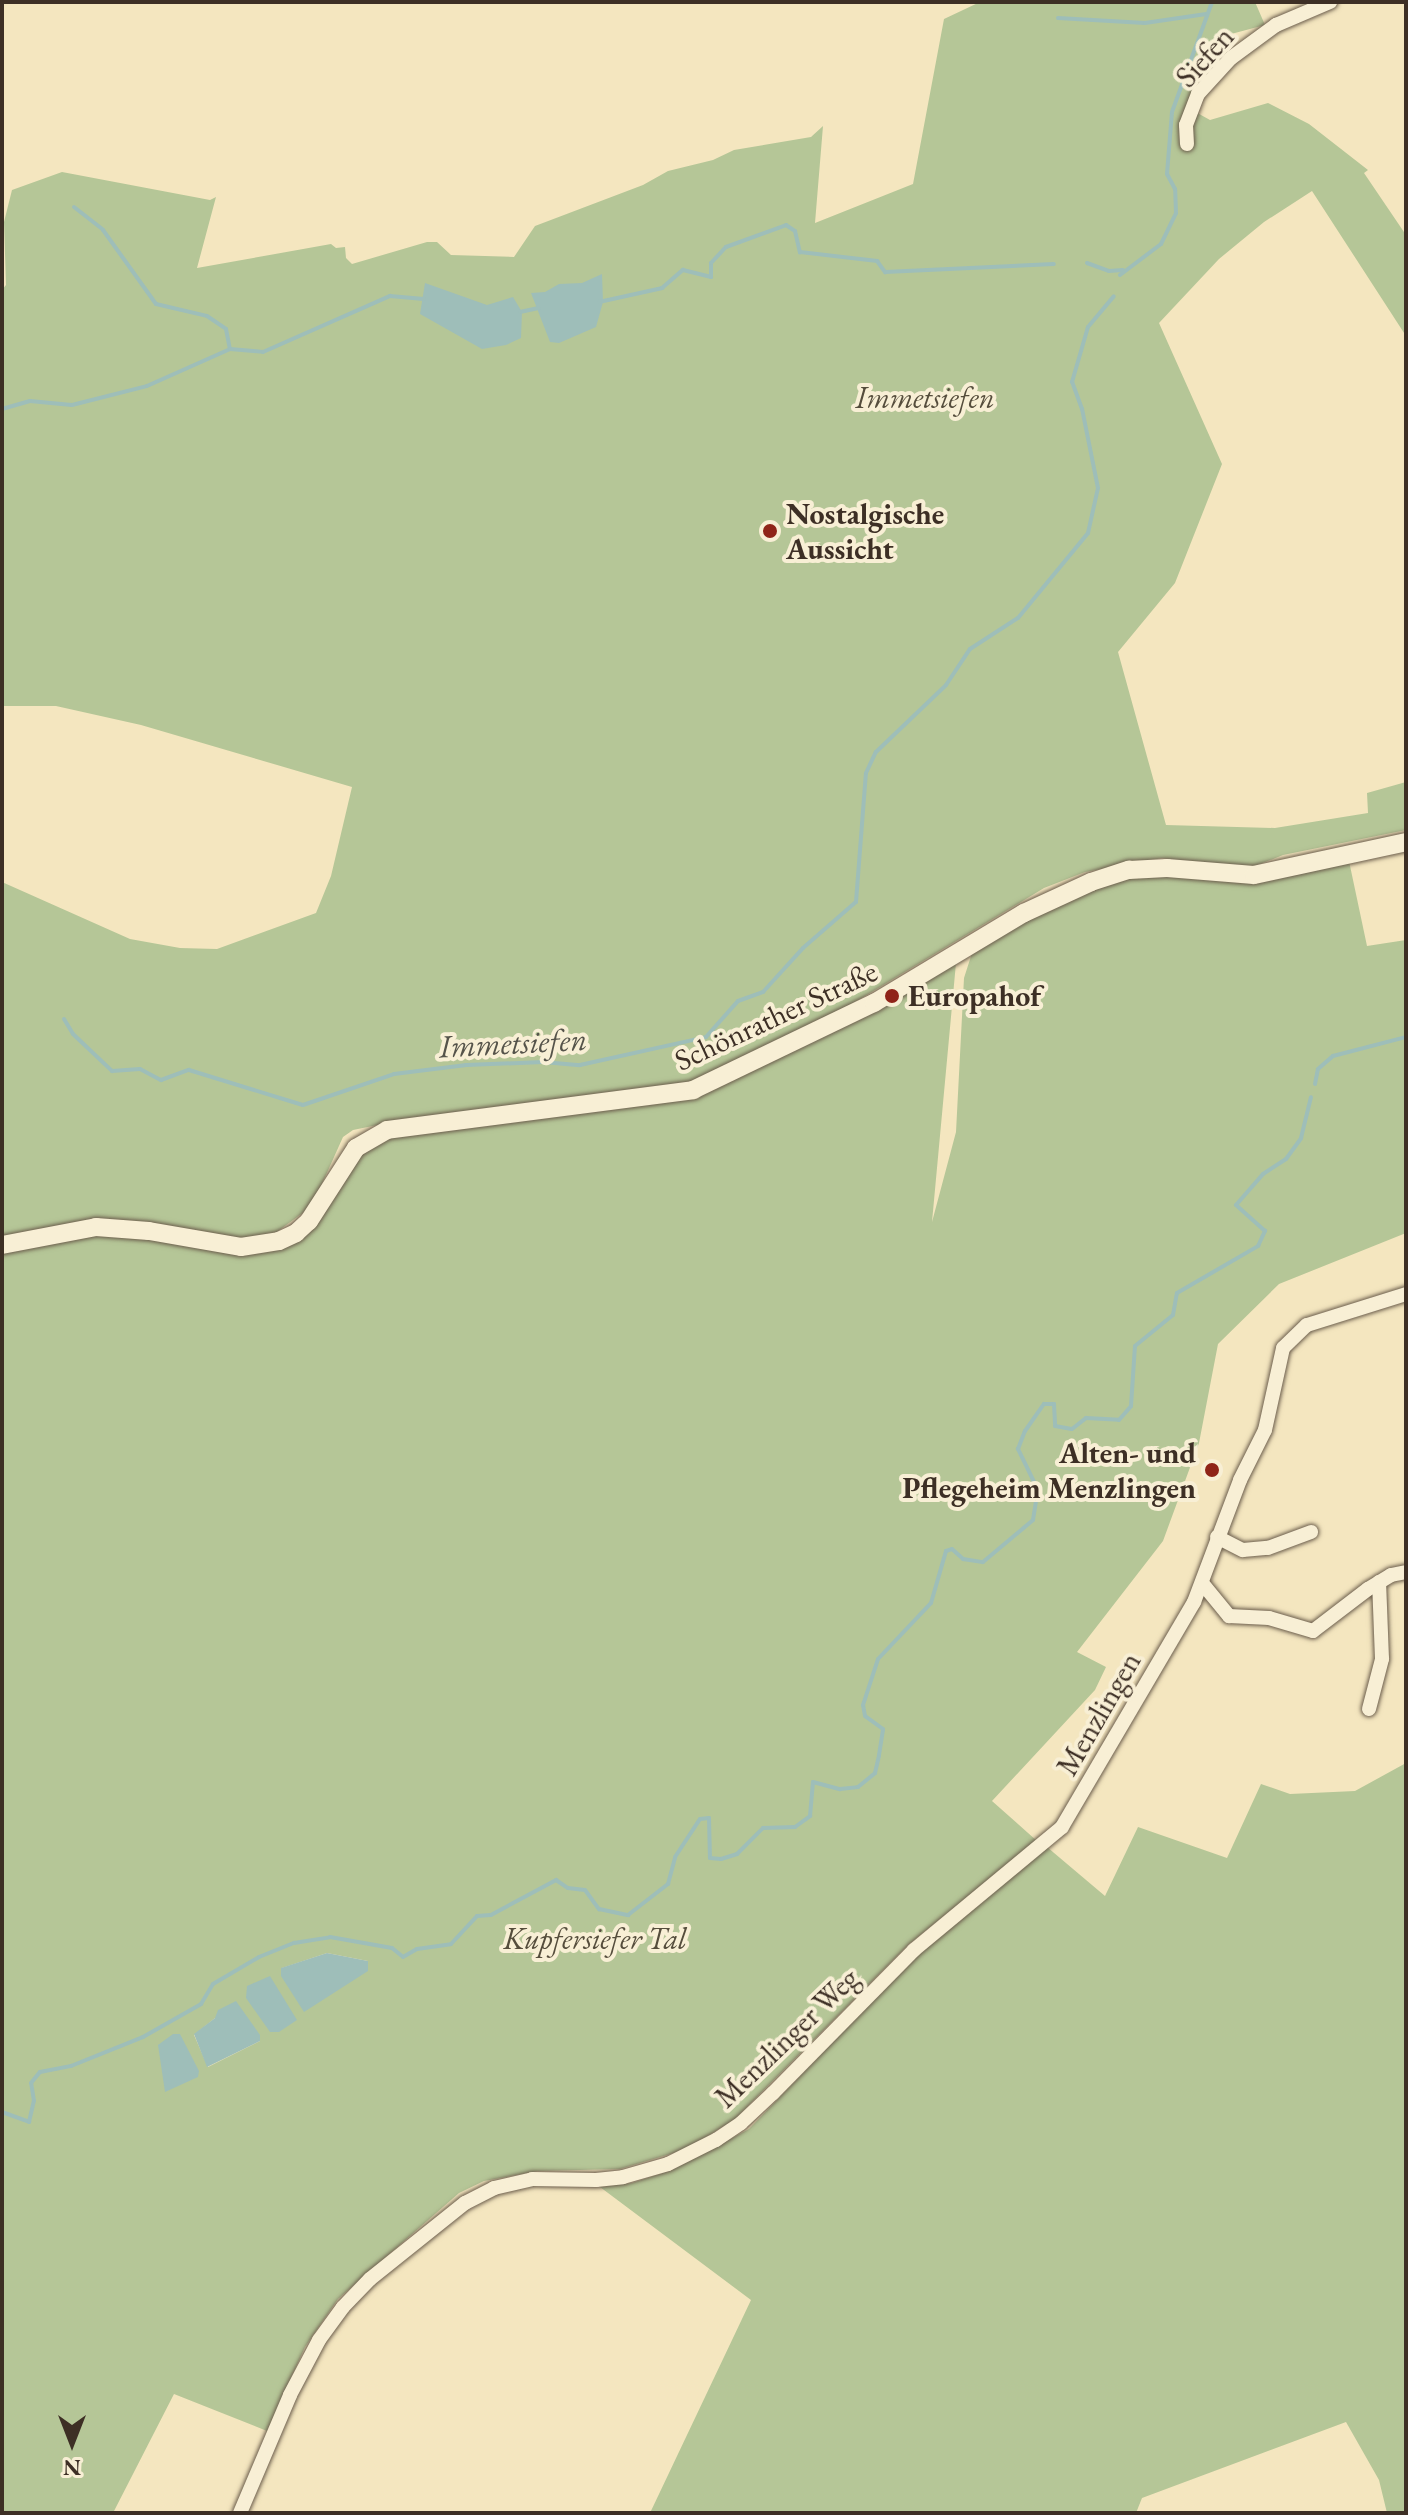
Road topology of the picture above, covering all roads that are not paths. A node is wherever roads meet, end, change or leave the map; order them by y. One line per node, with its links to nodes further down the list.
1 (1330, 2): 2 (street, Siefen)
2 (1187, 144)
3 (1406, 842): 4 (street, Schönrather Straße)
4 (2, 1245)
5 (1406, 1294): 7 (street, Menzlingen)
6 (1311, 1532): 7 (street)
7 (1217, 1537): 10 (street, Menzlingen)
8 (1406, 1572): 9 (street)
9 (1379, 1582): 10 (street); 11 (street)
10 (1202, 1583): 12 (street, Menzlingen)
11 (1369, 1709)
12 (1026, 1859): 13 (street, Menzlinger Weg)
13 (240, 2513)

